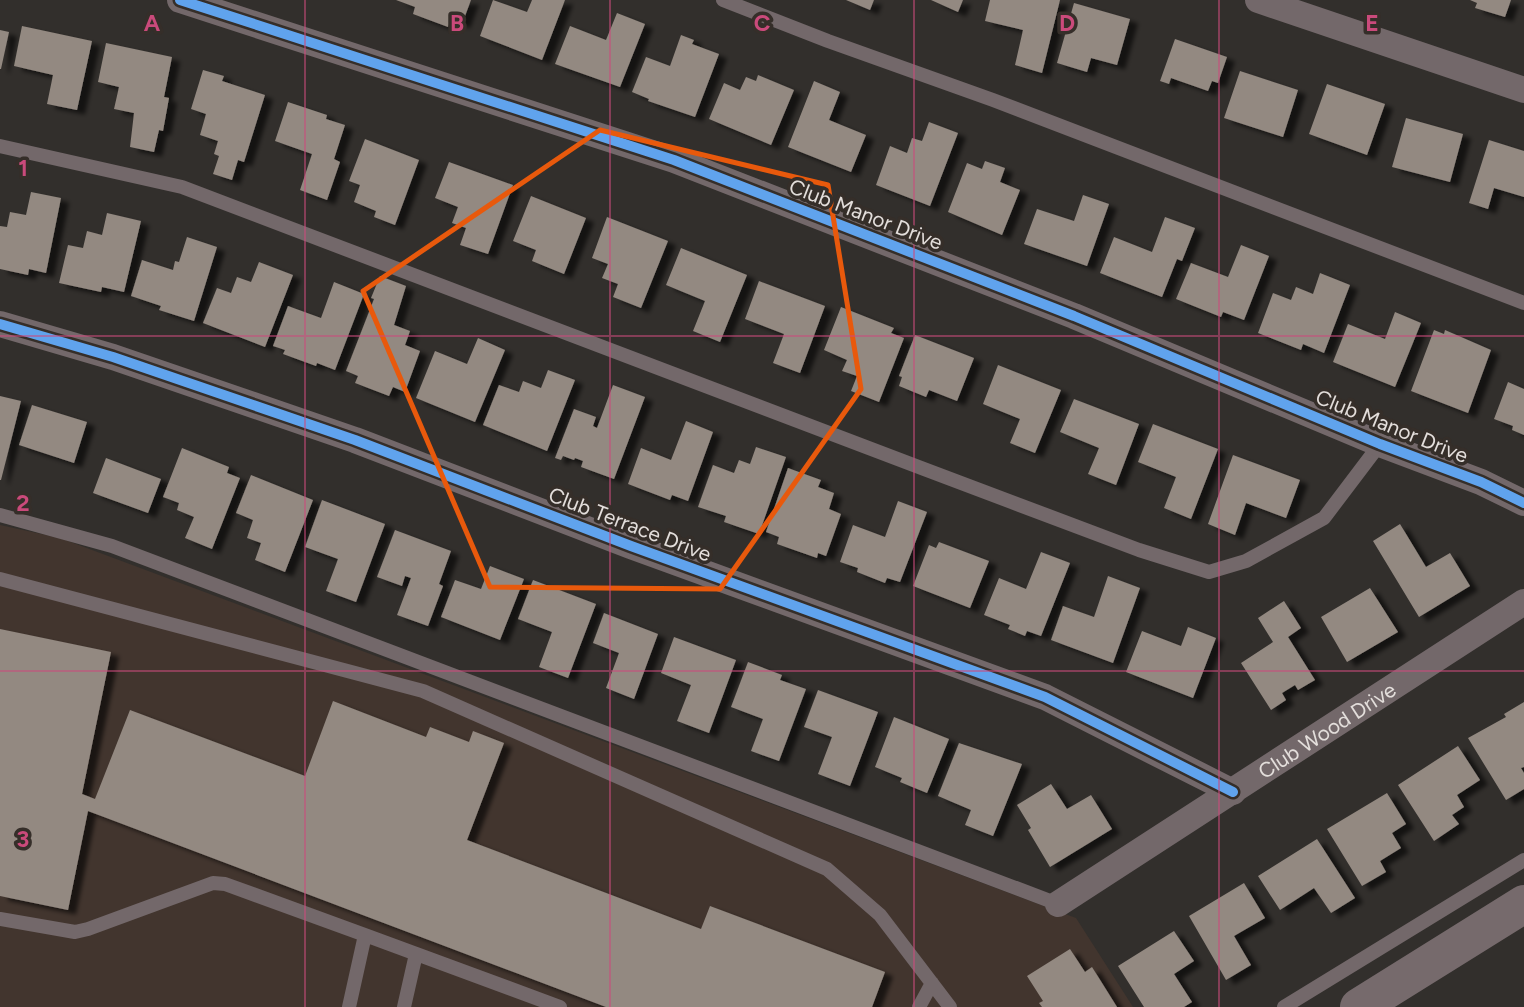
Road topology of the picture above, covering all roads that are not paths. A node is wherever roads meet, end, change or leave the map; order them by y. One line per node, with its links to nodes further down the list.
1 (180, 0): 8 (street, Club Manor Drive)
2 (723, 0): 6 (lane)
3 (1258, 0): 4 (street)
4 (1524, 90)
5 (0, 146): 8 (lane)
6 (1524, 303)
7 (0, 324): 13 (street, Club Terrace Drive)
8 (1380, 444): 9 (street, Club Manor Drive)
9 (1524, 503)
10 (0, 515): 15 (lane)
11 (0, 579): 20 (lane)
12 (1524, 602): 13 (street, Club Wood Drive)
13 (1233, 792): 15 (street, Club Wood Drive)
14 (1524, 860): 26 (lane)
15 (1058, 904)
16 (1524, 904): 27 (main road)
17 (0, 919): 18 (lane)
18 (366, 935): 19 (lane); 21 (lane)
19 (416, 954): 22 (lane); 23 (lane)
20 (932, 983): 24 (lane); 25 (lane)
21 (349, 1007)
22 (404, 1007)
23 (560, 1007)
24 (919, 1007)
25 (950, 1007)
26 (1284, 1007)
27 (1359, 1007)

